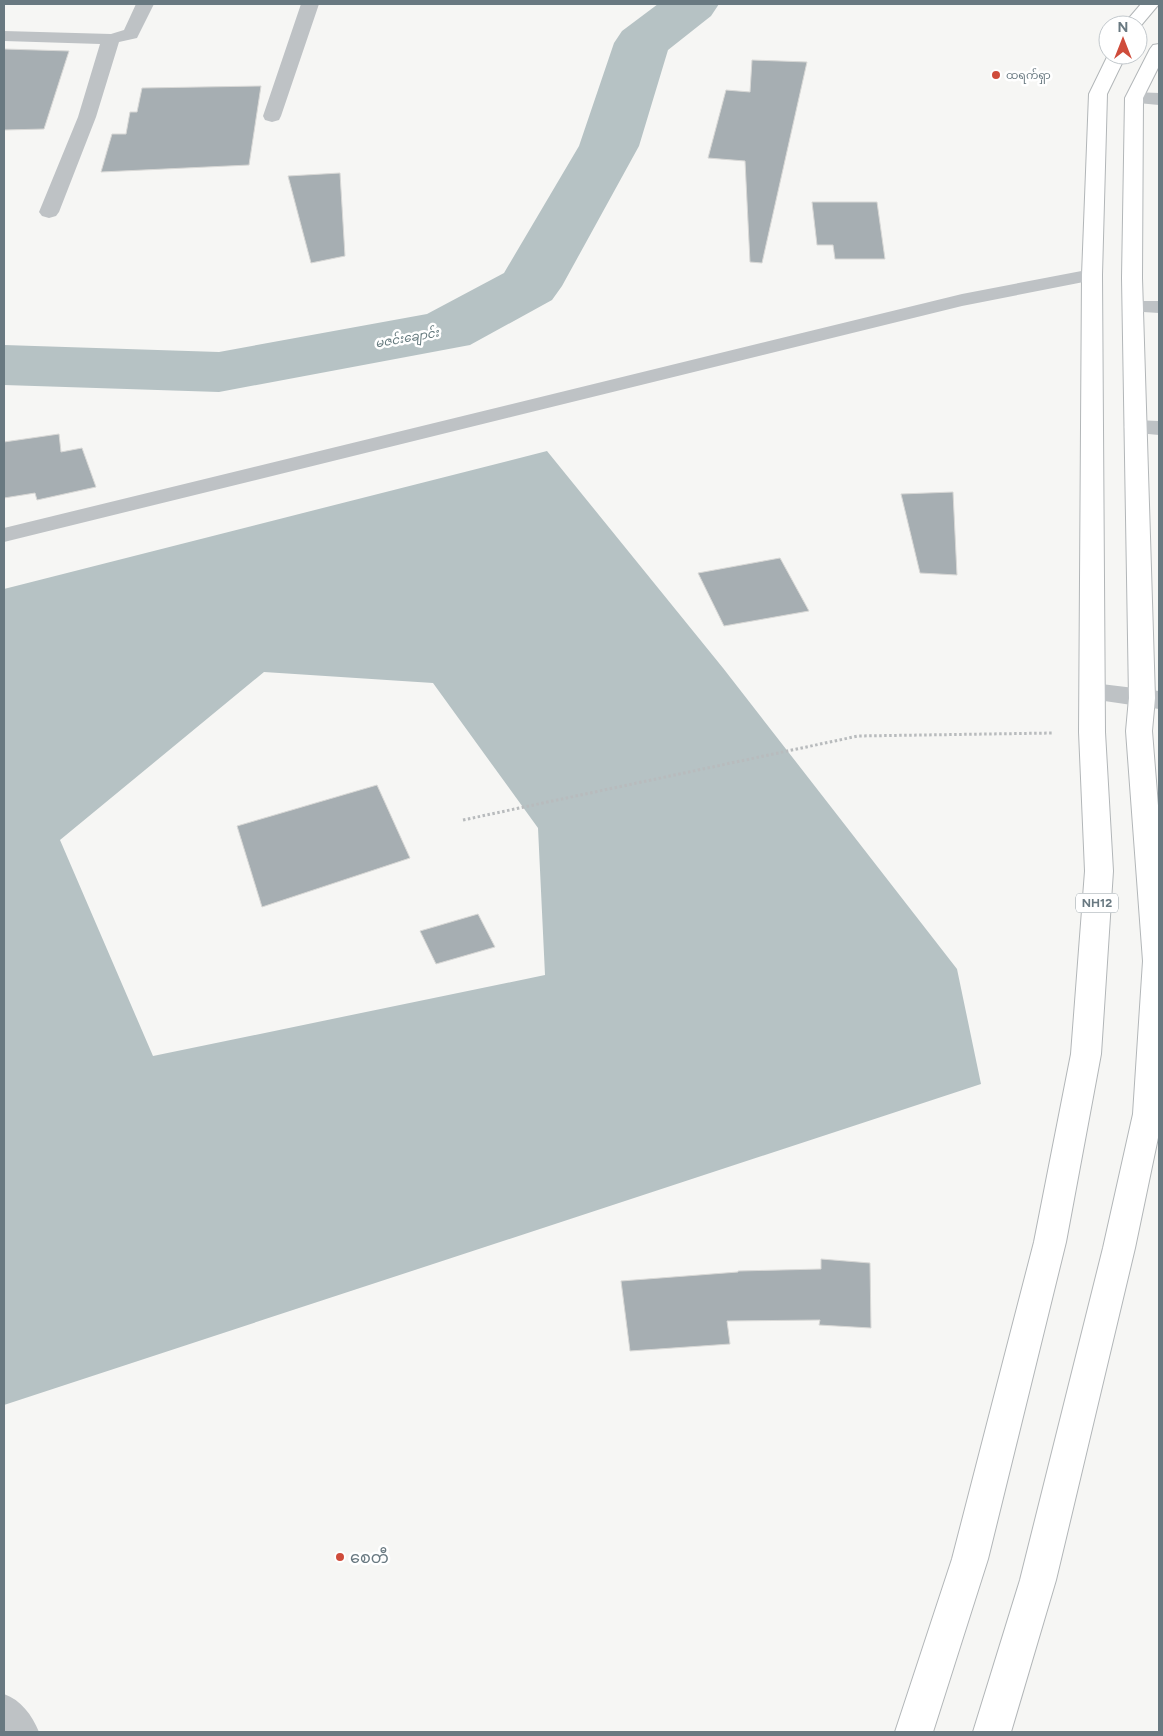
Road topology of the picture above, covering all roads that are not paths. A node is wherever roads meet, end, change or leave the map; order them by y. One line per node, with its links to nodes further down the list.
1 (145, 4): 6 (street)
2 (310, 4): 10 (street)
3 (1150, 4): 4 (highway)
4 (1141, 15)
5 (4, 36): 6 (street)
6 (111, 39): 11 (street)
7 (1159, 49): 9 (highway)
8 (1112, 65): 12 (highway, NH12)
9 (1147, 98): 13 (highway)
10 (272, 116)
11 (49, 212)
12 (1092, 275): 15 (street); 16 (highway, NH12)
13 (1146, 307): 14 (highway)
14 (1147, 427): 17 (highway)
15 (4, 535)
16 (1093, 692): 17 (street); 21 (highway, NH12)
17 (1151, 699): 18 (highway)
18 (1158, 963): 22 (highway)
19 (4, 1712): 20 (street)
20 (20, 1732)
21 (914, 1732)
22 (992, 1732)

